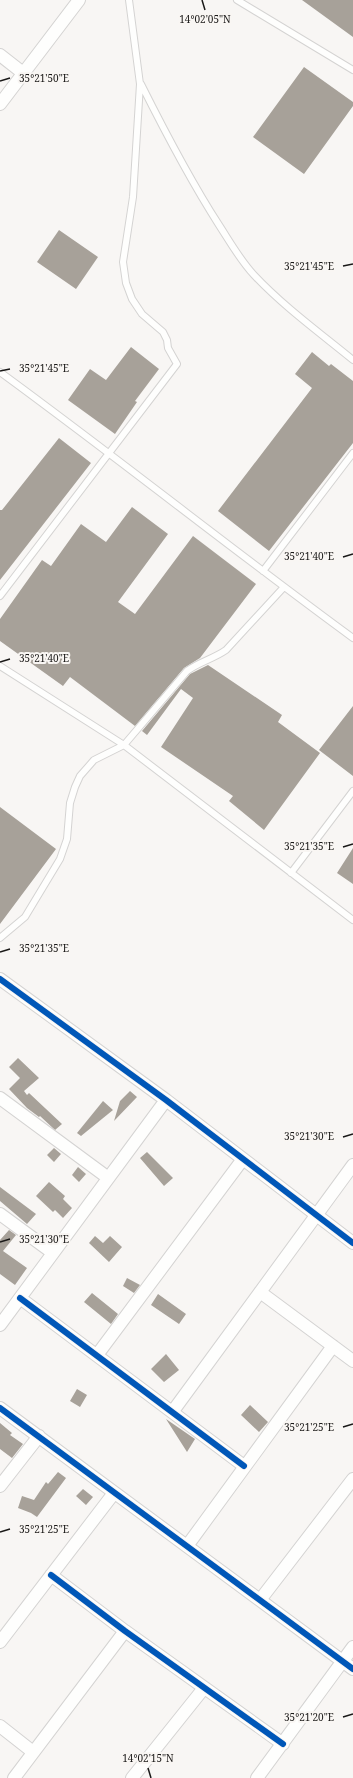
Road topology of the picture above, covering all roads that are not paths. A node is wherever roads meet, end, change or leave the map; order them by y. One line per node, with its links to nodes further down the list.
1 (79, 0): 6 (street)
2 (129, 0): 7 (lane)
3 (237, 0): 5 (lane)
4 (0, 55): 6 (street)
5 (353, 70)
6 (23, 73): 8 (street)
7 (140, 84): 9 (lane); 11 (lane)
8 (0, 104)
9 (353, 360)
10 (0, 372): 11 (lane)
11 (110, 453): 13 (lane); 15 (lane)
12 (353, 454): 13 (lane)
13 (263, 572): 14 (lane)
14 (284, 587): 16 (lane); 18 (lane)
15 (0, 596)
16 (353, 638)
17 (0, 666): 18 (lane)
18 (124, 745): 20 (lane); 22 (lane)
19 (353, 791): 20 (lane)
20 (291, 873): 21 (lane)
21 (353, 920)
22 (0, 938)
23 (0, 979): 25 (street)
24 (0, 1098): 28 (street)
25 (166, 1100): 26 (street); 28 (street)
26 (243, 1159): 30 (street); 37 (street)
27 (353, 1165): 30 (street)
28 (107, 1177): 32 (street)
29 (0, 1214): 32 (street)
30 (316, 1216): 31 (street); 33 (street)
31 (353, 1243)
32 (53, 1252): 34 (street)
33 (260, 1292): 36 (street); 40 (street)
34 (20, 1298): 35 (street); 37 (street)
35 (0, 1325)
36 (333, 1346): 38 (street); 42 (street)
37 (97, 1355): 40 (street)
38 (353, 1361)
39 (0, 1408): 41 (street)
40 (173, 1411): 42 (street)
41 (39, 1436): 44 (street); 45 (street)
42 (244, 1466): 46 (street)
43 (353, 1479): 48 (street)
44 (0, 1486)
45 (114, 1493): 46 (street); 47 (street)
46 (187, 1546): 48 (street)
47 (51, 1575): 49 (street); 50 (street)
48 (260, 1600): 52 (street)
49 (125, 1631): 54 (street); 57 (street)
50 (0, 1642)
51 (353, 1647): 52 (street)
52 (343, 1661): 53 (street); 56 (street)
53 (353, 1669)
54 (204, 1688): 56 (street); 59 (street)
55 (0, 1726): 57 (street)
56 (283, 1744): 60 (street)
57 (33, 1752): 58 (street)
58 (14, 1778)
59 (132, 1778)
60 (257, 1778)

